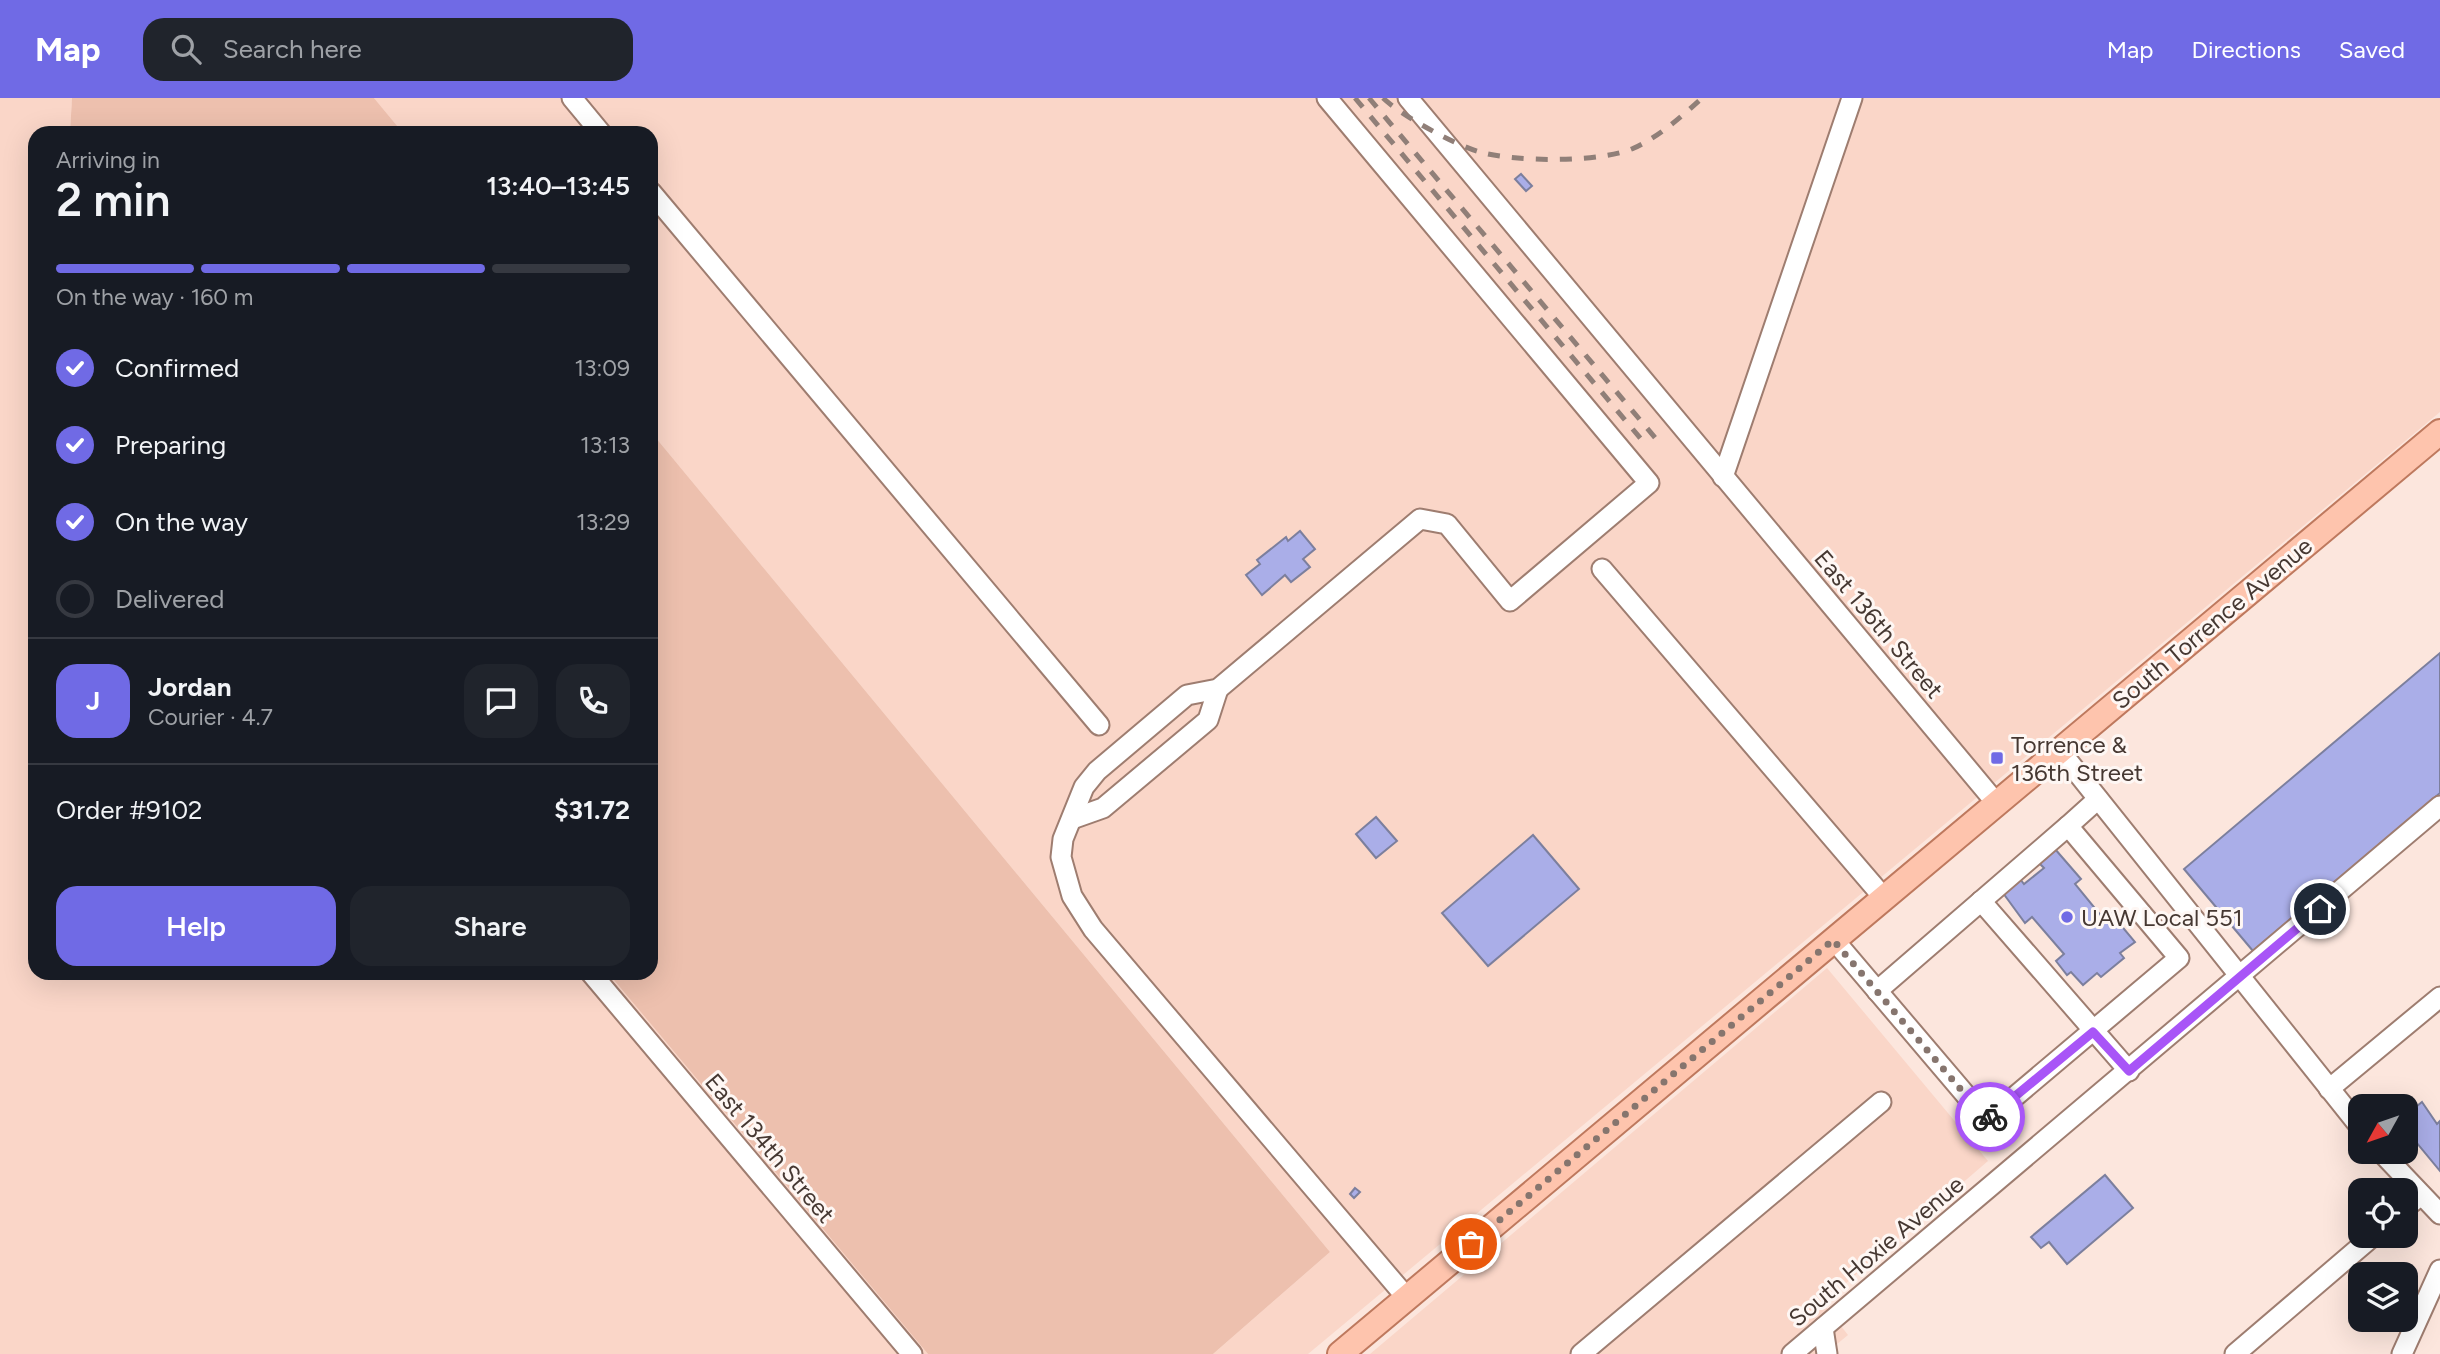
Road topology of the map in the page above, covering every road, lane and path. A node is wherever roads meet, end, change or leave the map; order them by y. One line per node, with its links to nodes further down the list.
1 (572, 98): 5 (street)
2 (1327, 98): 10 (street)
3 (1408, 98): 8 (street, East 136th Street)
4 (1852, 98): 8 (street)
5 (595, 126)
6 (658, 200): 11 (street)
7 (2440, 432): 12 (main road, South Torrence Avenue)
8 (1724, 477): 14 (street, East 136th Street)
9 (1602, 569): 18 (street)
10 (1218, 689): 16 (street); 16 (street)
11 (1099, 725)
12 (2060, 751): 13 (street); 14 (main road, South Torrence Avenue)
13 (2098, 799): 17 (street); 21 (street)
14 (1997, 804): 18 (main road, South Torrence Avenue)
15 (2440, 806): 21 (street, South Hoxie Avenue)
16 (1072, 820): 34 (street)
17 (2068, 827): 19 (street); 25 (street)
18 (1884, 898): 20 (main road, South Torrence Avenue)
19 (1982, 901): 23 (street); 25 (street)
20 (1833, 940): 23 (street); 34 (main road, South Torrence Avenue)
21 (2240, 978): 26 (street, South Hoxie Avenue); 27 (street)
22 (597, 980): 36 (street, East 134th Street)
23 (1877, 991): 25 (street)
24 (2440, 997): 27 (street)
25 (2093, 1032): 26 (street)
26 (2129, 1071): 35 (street, South Hoxie Avenue)
27 (2329, 1089): 29 (street)
28 (1881, 1102): 38 (street)
29 (2348, 1112)
30 (2418, 1203): 31 (street)
31 (2440, 1213)
32 (2359, 1248): 41 (street)
33 (2440, 1270): 42 (street)
34 (1407, 1298): 37 (main road, South Torrence Avenue)
35 (1823, 1328): 39 (street, South Hoxie Avenue); 40 (street)
36 (912, 1354)
37 (1340, 1354)
38 (1581, 1354)
39 (1792, 1354)
40 (1828, 1354)
41 (2235, 1354)
42 (2402, 1354)

